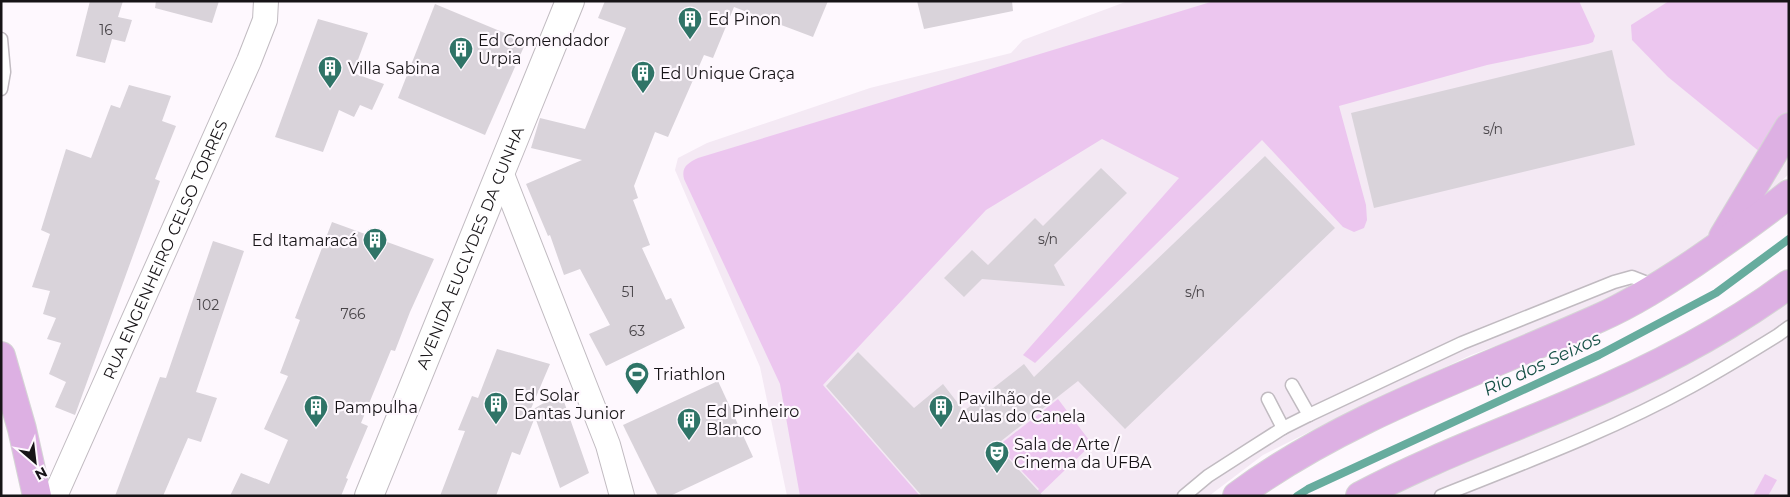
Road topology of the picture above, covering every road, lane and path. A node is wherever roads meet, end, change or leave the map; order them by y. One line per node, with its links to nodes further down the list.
1 (266, 1): 18 (street, RUA ENGENHEIRO CELSO TORRES)
2 (570, 1): 6 (main road, AVENIDA EUCLYDES DA CUNHA)
3 (1, 39): 4 (lane)
4 (1, 89)
5 (1789, 127): 8 (main road)
6 (501, 172): 19 (main road, AVENIDA EUCLYDES DA CUNHA); 20 (street)
7 (1789, 194): 8 (main road)
8 (1717, 247): 10 (main road)
9 (1789, 284): 23 (main road)
10 (1658, 287): 15 (lane); 22 (main road)
11 (1789, 327): 24 (lane)
12 (1, 356): 17 (main road)
13 (1292, 385): 15 (lane)
14 (1268, 399): 16 (lane)
15 (1309, 415): 16 (lane)
16 (1283, 428): 21 (lane)
17 (37, 496)
18 (55, 496)
19 (369, 496)
20 (622, 496)
21 (1184, 496)
22 (1237, 496)
23 (1360, 496)
24 (1441, 496)

